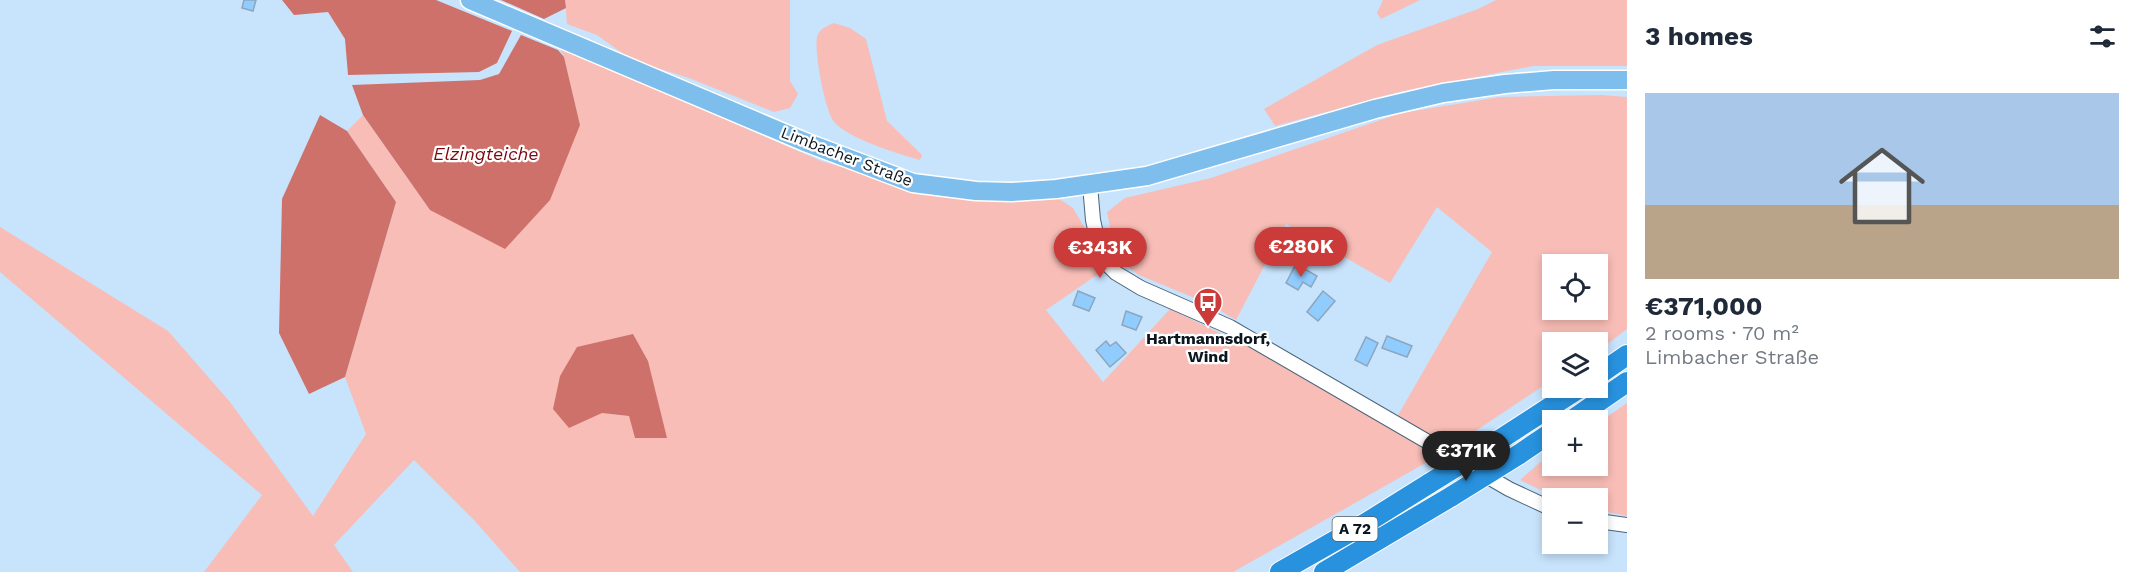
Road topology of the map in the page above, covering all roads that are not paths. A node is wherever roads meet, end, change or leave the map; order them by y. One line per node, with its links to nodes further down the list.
1 (470, 0): 3 (main road, Limbacher Straße)
2 (1627, 80): 3 (main road, Limbacher Straße)
3 (1090, 185): 10 (street)
4 (1627, 355): 5 (highway)
5 (1608, 368)
6 (1627, 382): 8 (highway)
7 (1564, 398): 13 (highway, A 72, bridge)
8 (1586, 410)
9 (1542, 439): 14 (highway, A 72, bridge)
10 (1542, 504)
11 (1608, 522): 12 (street)
12 (1627, 525)
13 (1280, 572)
14 (1324, 572)

